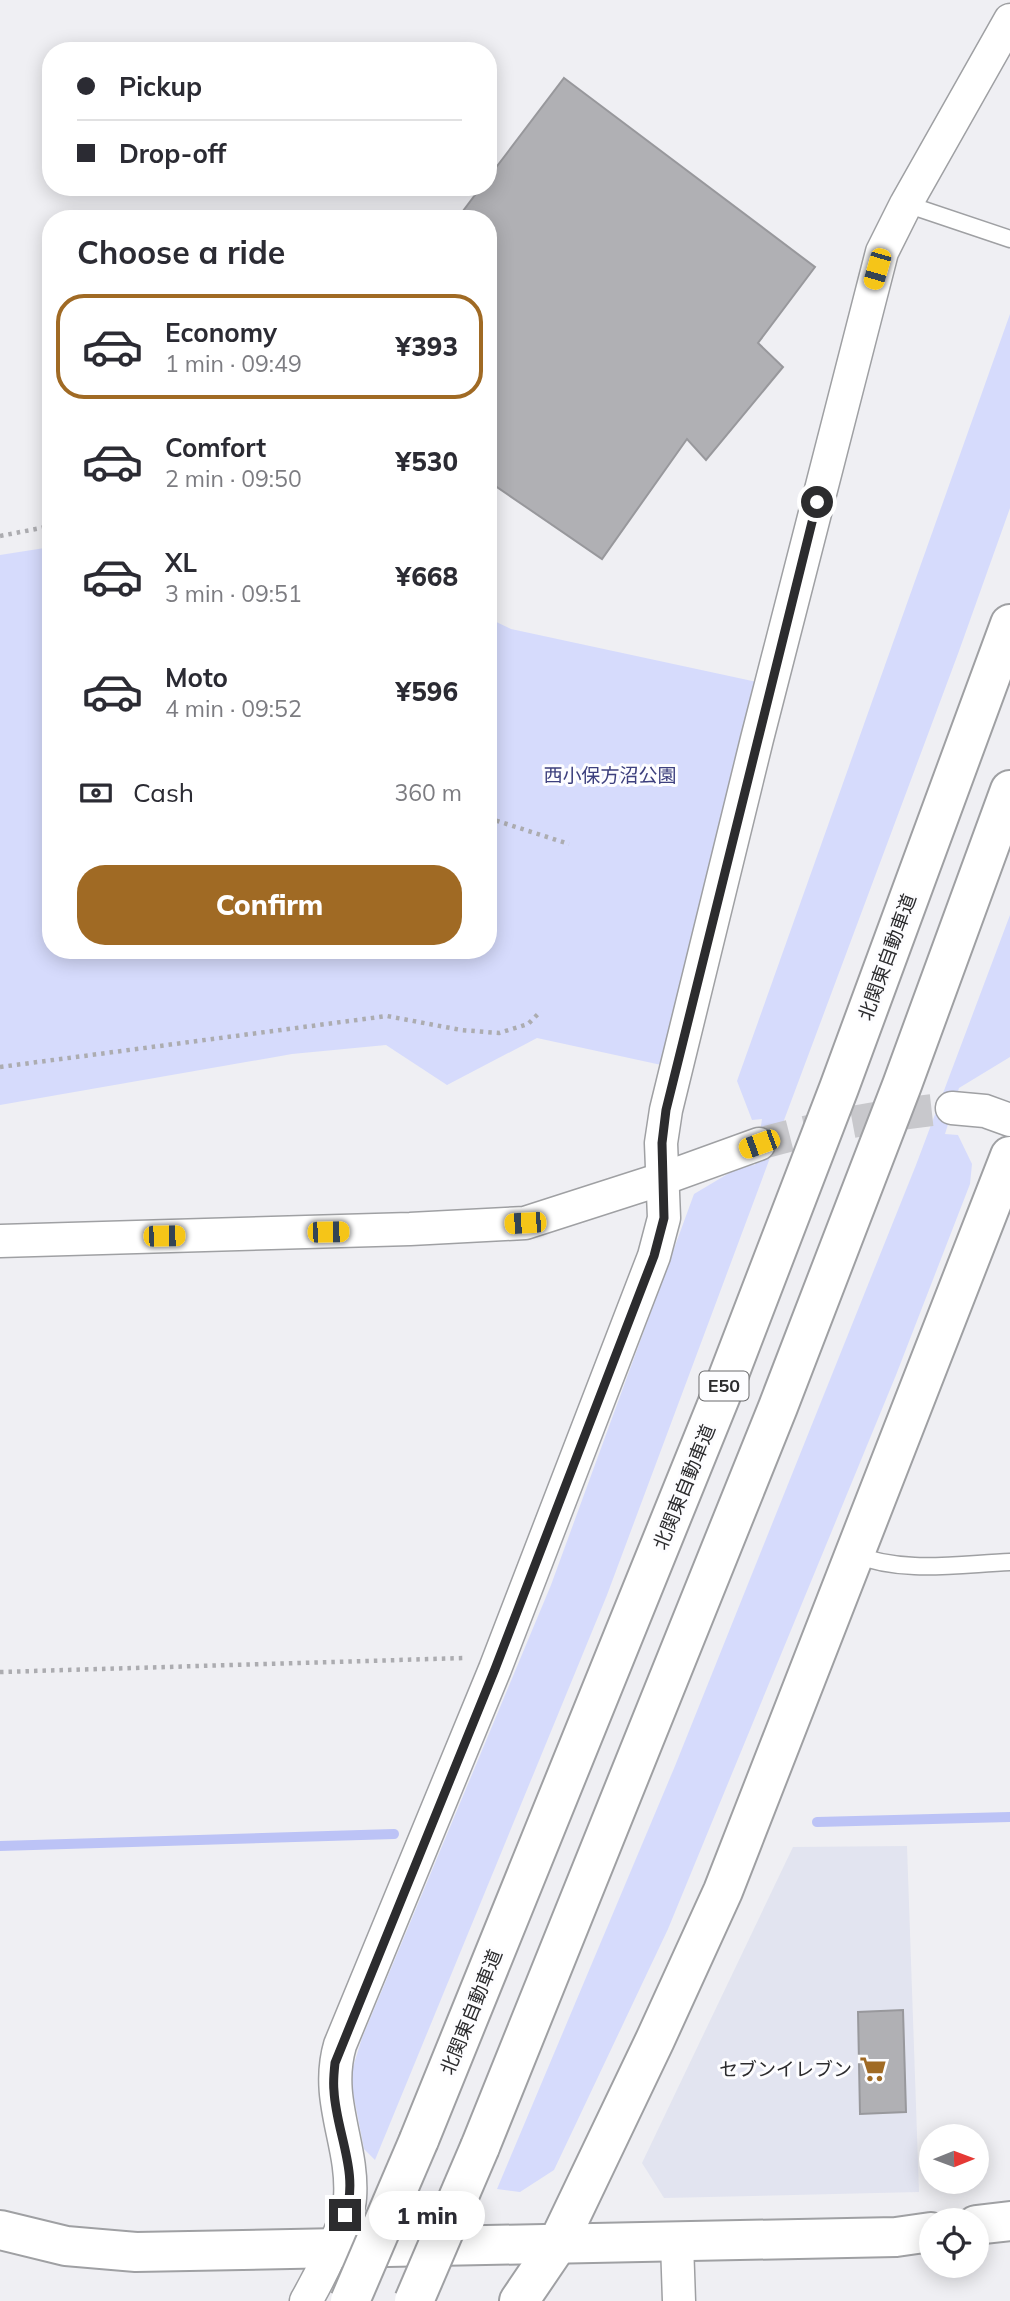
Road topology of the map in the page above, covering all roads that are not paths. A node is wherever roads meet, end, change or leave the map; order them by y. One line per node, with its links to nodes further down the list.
1 (1010, 20): 2 (street)
2 (906, 204): 3 (lane); 10 (street)
3 (1010, 239)
4 (1010, 624): 22 (main road, 北関東自動車道 / E50, bridge)
5 (1010, 790): 23 (main road, bridge)
6 (952, 1108): 7 (street)
7 (1010, 1120)
8 (759, 1144): 10 (street)
9 (1010, 1156): 12 (main road)
10 (665, 1178): 11 (street); 20 (street)
11 (0, 1241)
12 (854, 1554): 13 (lane); 19 (main road)
13 (1010, 1562)
14 (1010, 2221): 15 (main road)
15 (989, 2223)
16 (0, 2230): 20 (main road)
17 (919, 2234): 18 (main road)
18 (677, 2243): 19 (main road); 25 (street)
19 (557, 2245): 20 (main road); 24 (main road)
20 (332, 2248): 21 (street)
21 (306, 2301)
22 (349, 2301)
23 (414, 2301)
24 (519, 2301)
25 (678, 2301)

